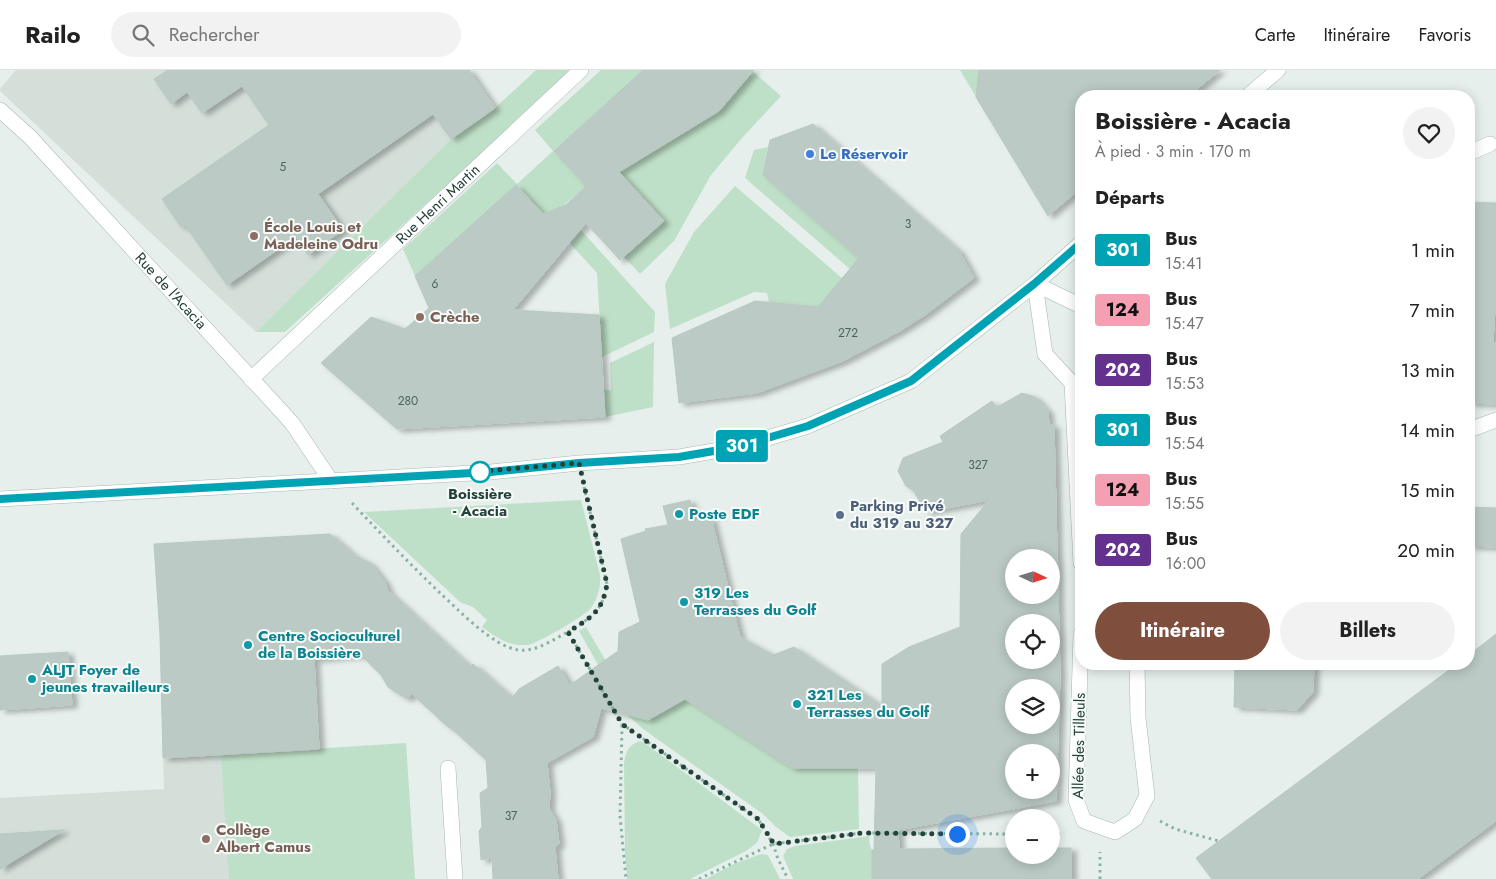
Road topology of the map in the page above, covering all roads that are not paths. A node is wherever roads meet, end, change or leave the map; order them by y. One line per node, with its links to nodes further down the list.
1 (581, 70): 10 (street, Rue Henri Martin)
2 (1278, 70): 3 (street)
3 (1255, 90)
4 (0, 110): 10 (street, Rue de l'Acacia)
5 (1490, 144): 6 (street)
6 (1475, 150)
7 (1075, 248): 8 (street)
8 (1034, 284): 9 (street); 13 (street); 14 (street)
9 (1075, 303)
10 (252, 379): 14 (street, Rue de l'Acacia)
11 (1496, 420): 12 (street)
12 (1475, 428)
13 (1075, 443)
14 (331, 481): 15 (street)
15 (0, 499)
16 (1080, 670): 17 (street, Allée des Tilleuls)
17 (1137, 670)
18 (448, 768): 19 (street)
19 (455, 879)

